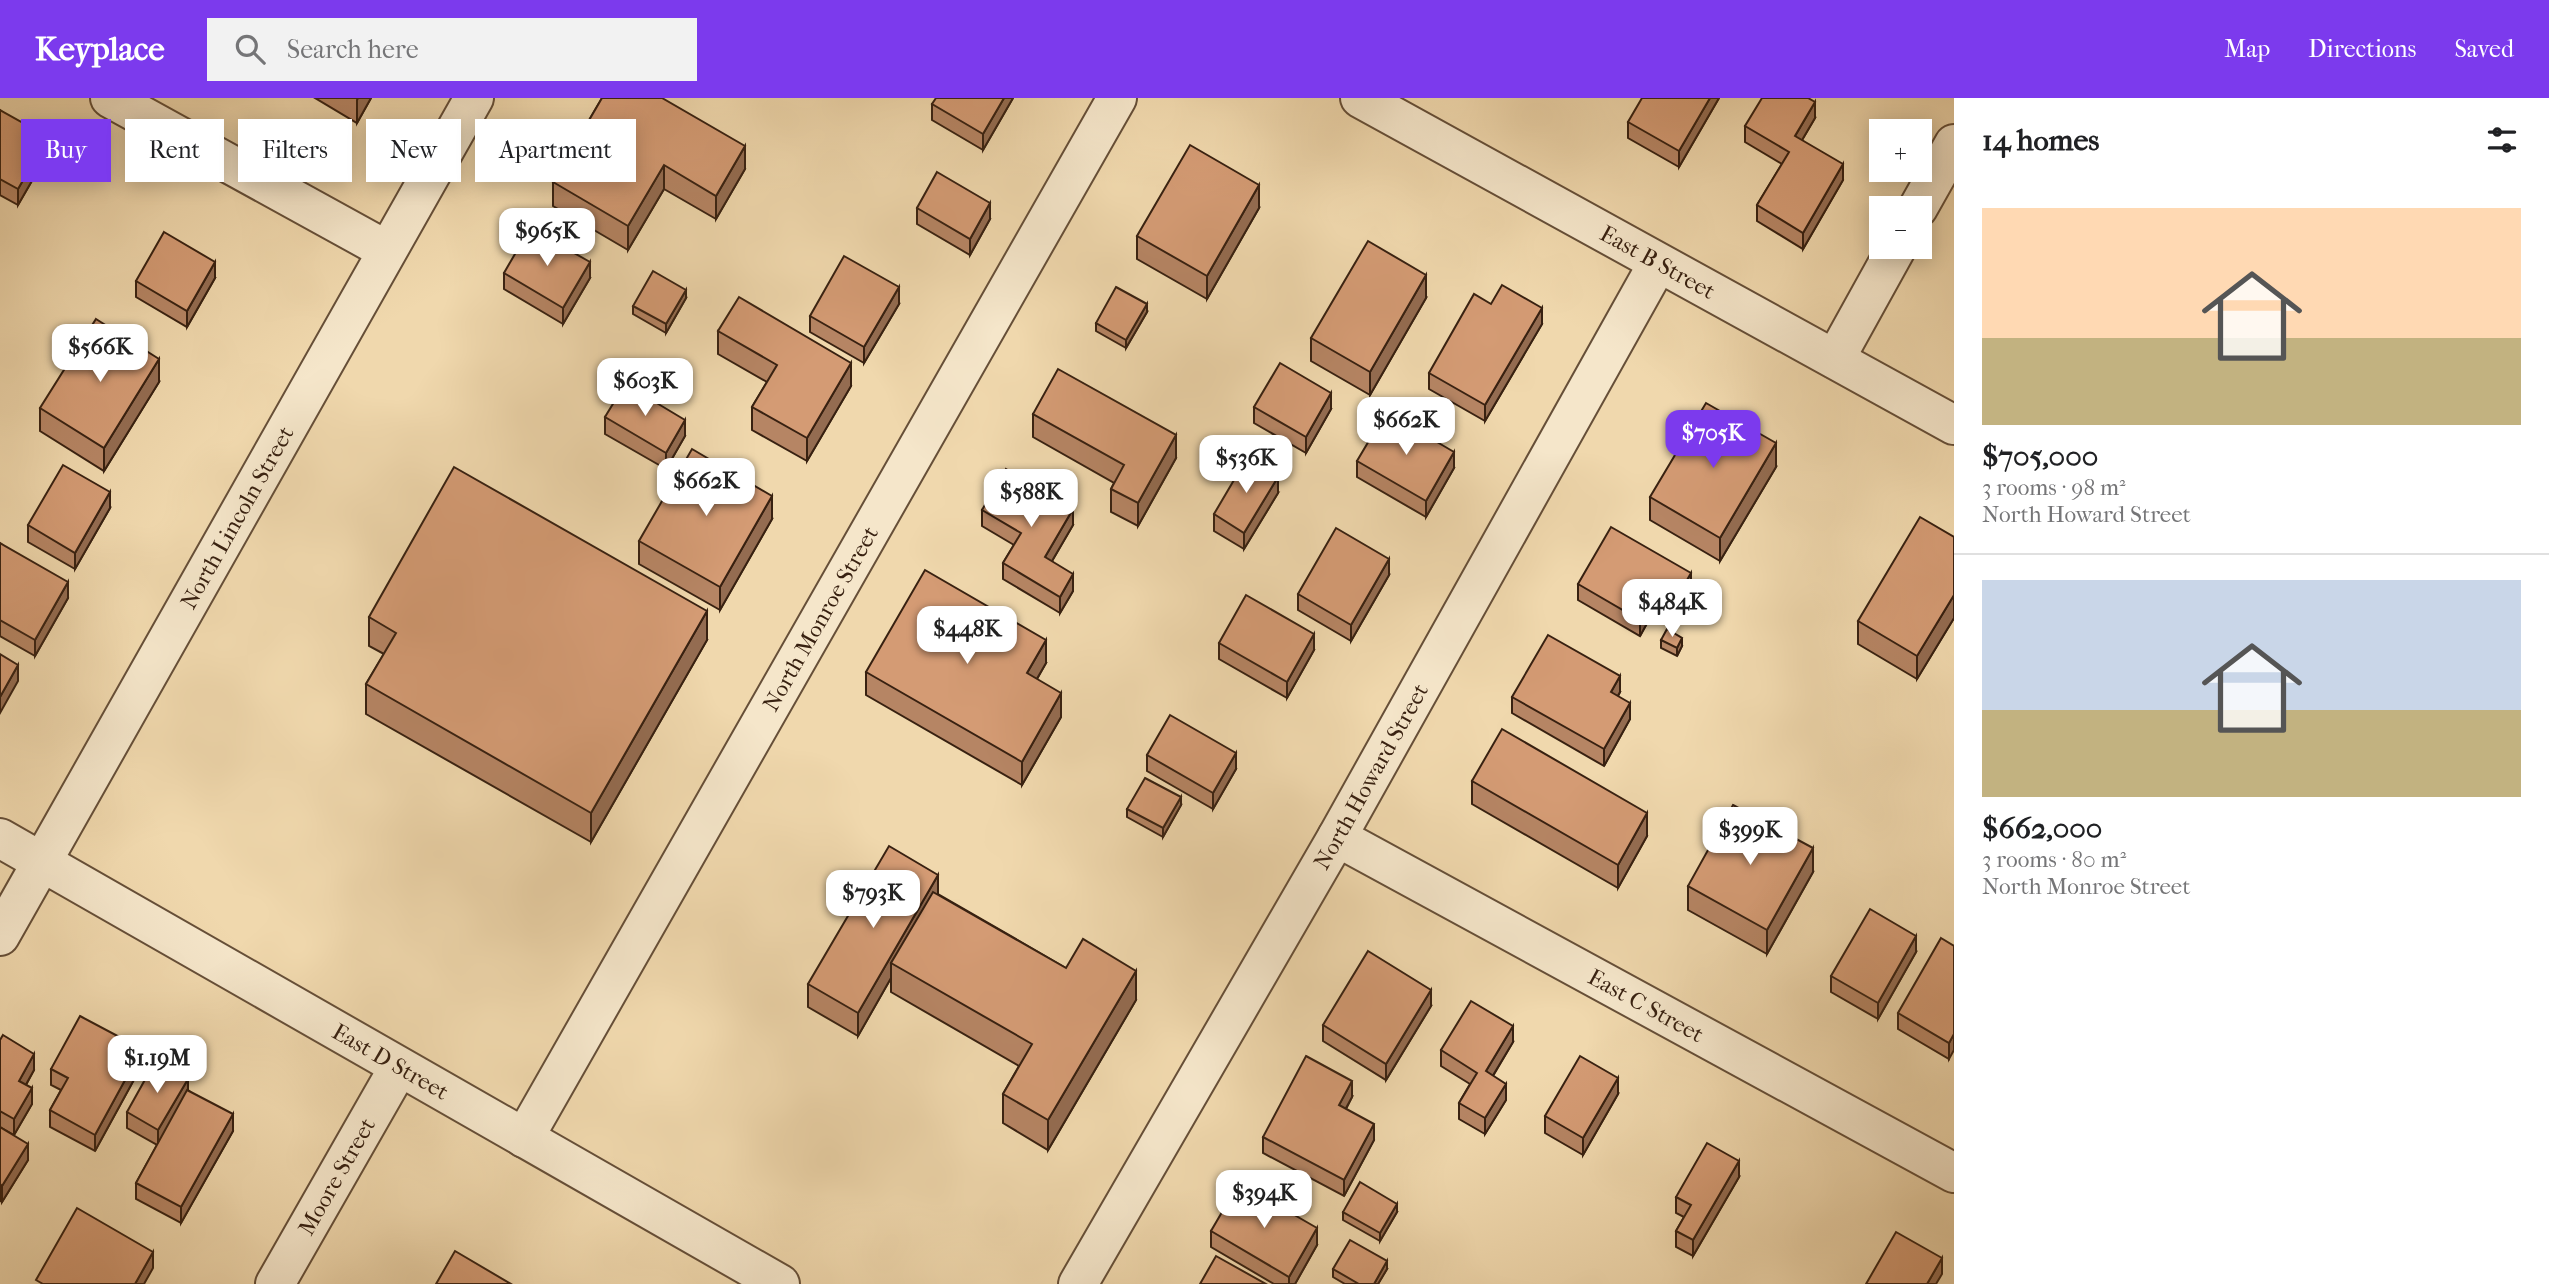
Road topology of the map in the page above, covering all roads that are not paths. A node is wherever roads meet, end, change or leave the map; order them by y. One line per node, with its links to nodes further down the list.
1 (110, 98): 7 (street)
2 (474, 98): 7 (street, North Lincoln Street)
3 (1117, 98): 17 (street, North Monroe Street)
4 (1360, 98): 9 (street, East B Street)
5 (1954, 144): 6 (street)
6 (1926, 196)
7 (386, 250): 14 (street, North Lincoln Street)
8 (1890, 259): 10 (street)
9 (1658, 263): 10 (street, East B Street); 12 (street, North Howard Street)
10 (1835, 359): 11 (street, East B Street)
11 (1954, 425)
12 (1337, 837): 18 (street, East C Street); 21 (street, North Howard Street)
13 (0, 838): 14 (street, East D Street)
14 (42, 862): 15 (street, North Lincoln Street); 16 (street, East D Street)
15 (0, 936)
16 (399, 1067): 17 (street, East D Street); 19 (street, Moore Street)
17 (524, 1138): 20 (street, East D Street)
18 (1954, 1173)
19 (275, 1284)
20 (780, 1284)
21 (1079, 1284)

